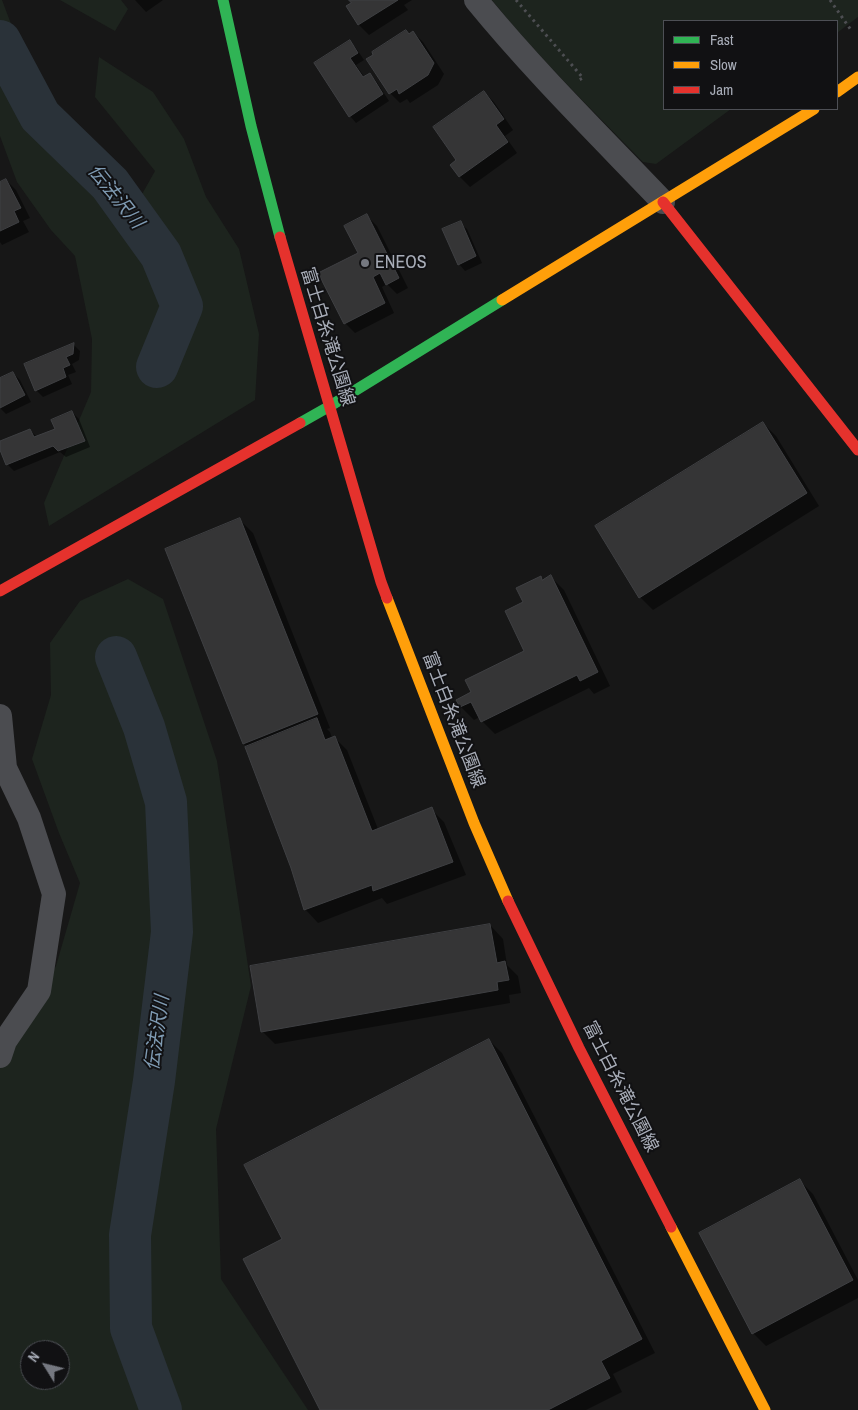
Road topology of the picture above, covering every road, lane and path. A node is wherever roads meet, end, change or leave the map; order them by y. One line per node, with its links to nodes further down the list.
1 (223, 0): 11 (main road, 富士白糸滝公園線)
2 (476, 0): 10 (street)
3 (516, 0): 6 (path)
4 (830, 0): 5 (path)
5 (851, 30)
6 (583, 78)
7 (858, 78): 8 (main road)
8 (838, 91)
9 (812, 110): 10 (main road)
10 (663, 202): 11 (main road); 12 (main road)
11 (330, 406): 13 (main road); 16 (main road, 富士白糸滝公園線)
12 (858, 450)
13 (0, 591)
14 (0, 716): 15 (street)
15 (0, 1056)
16 (765, 1410)

